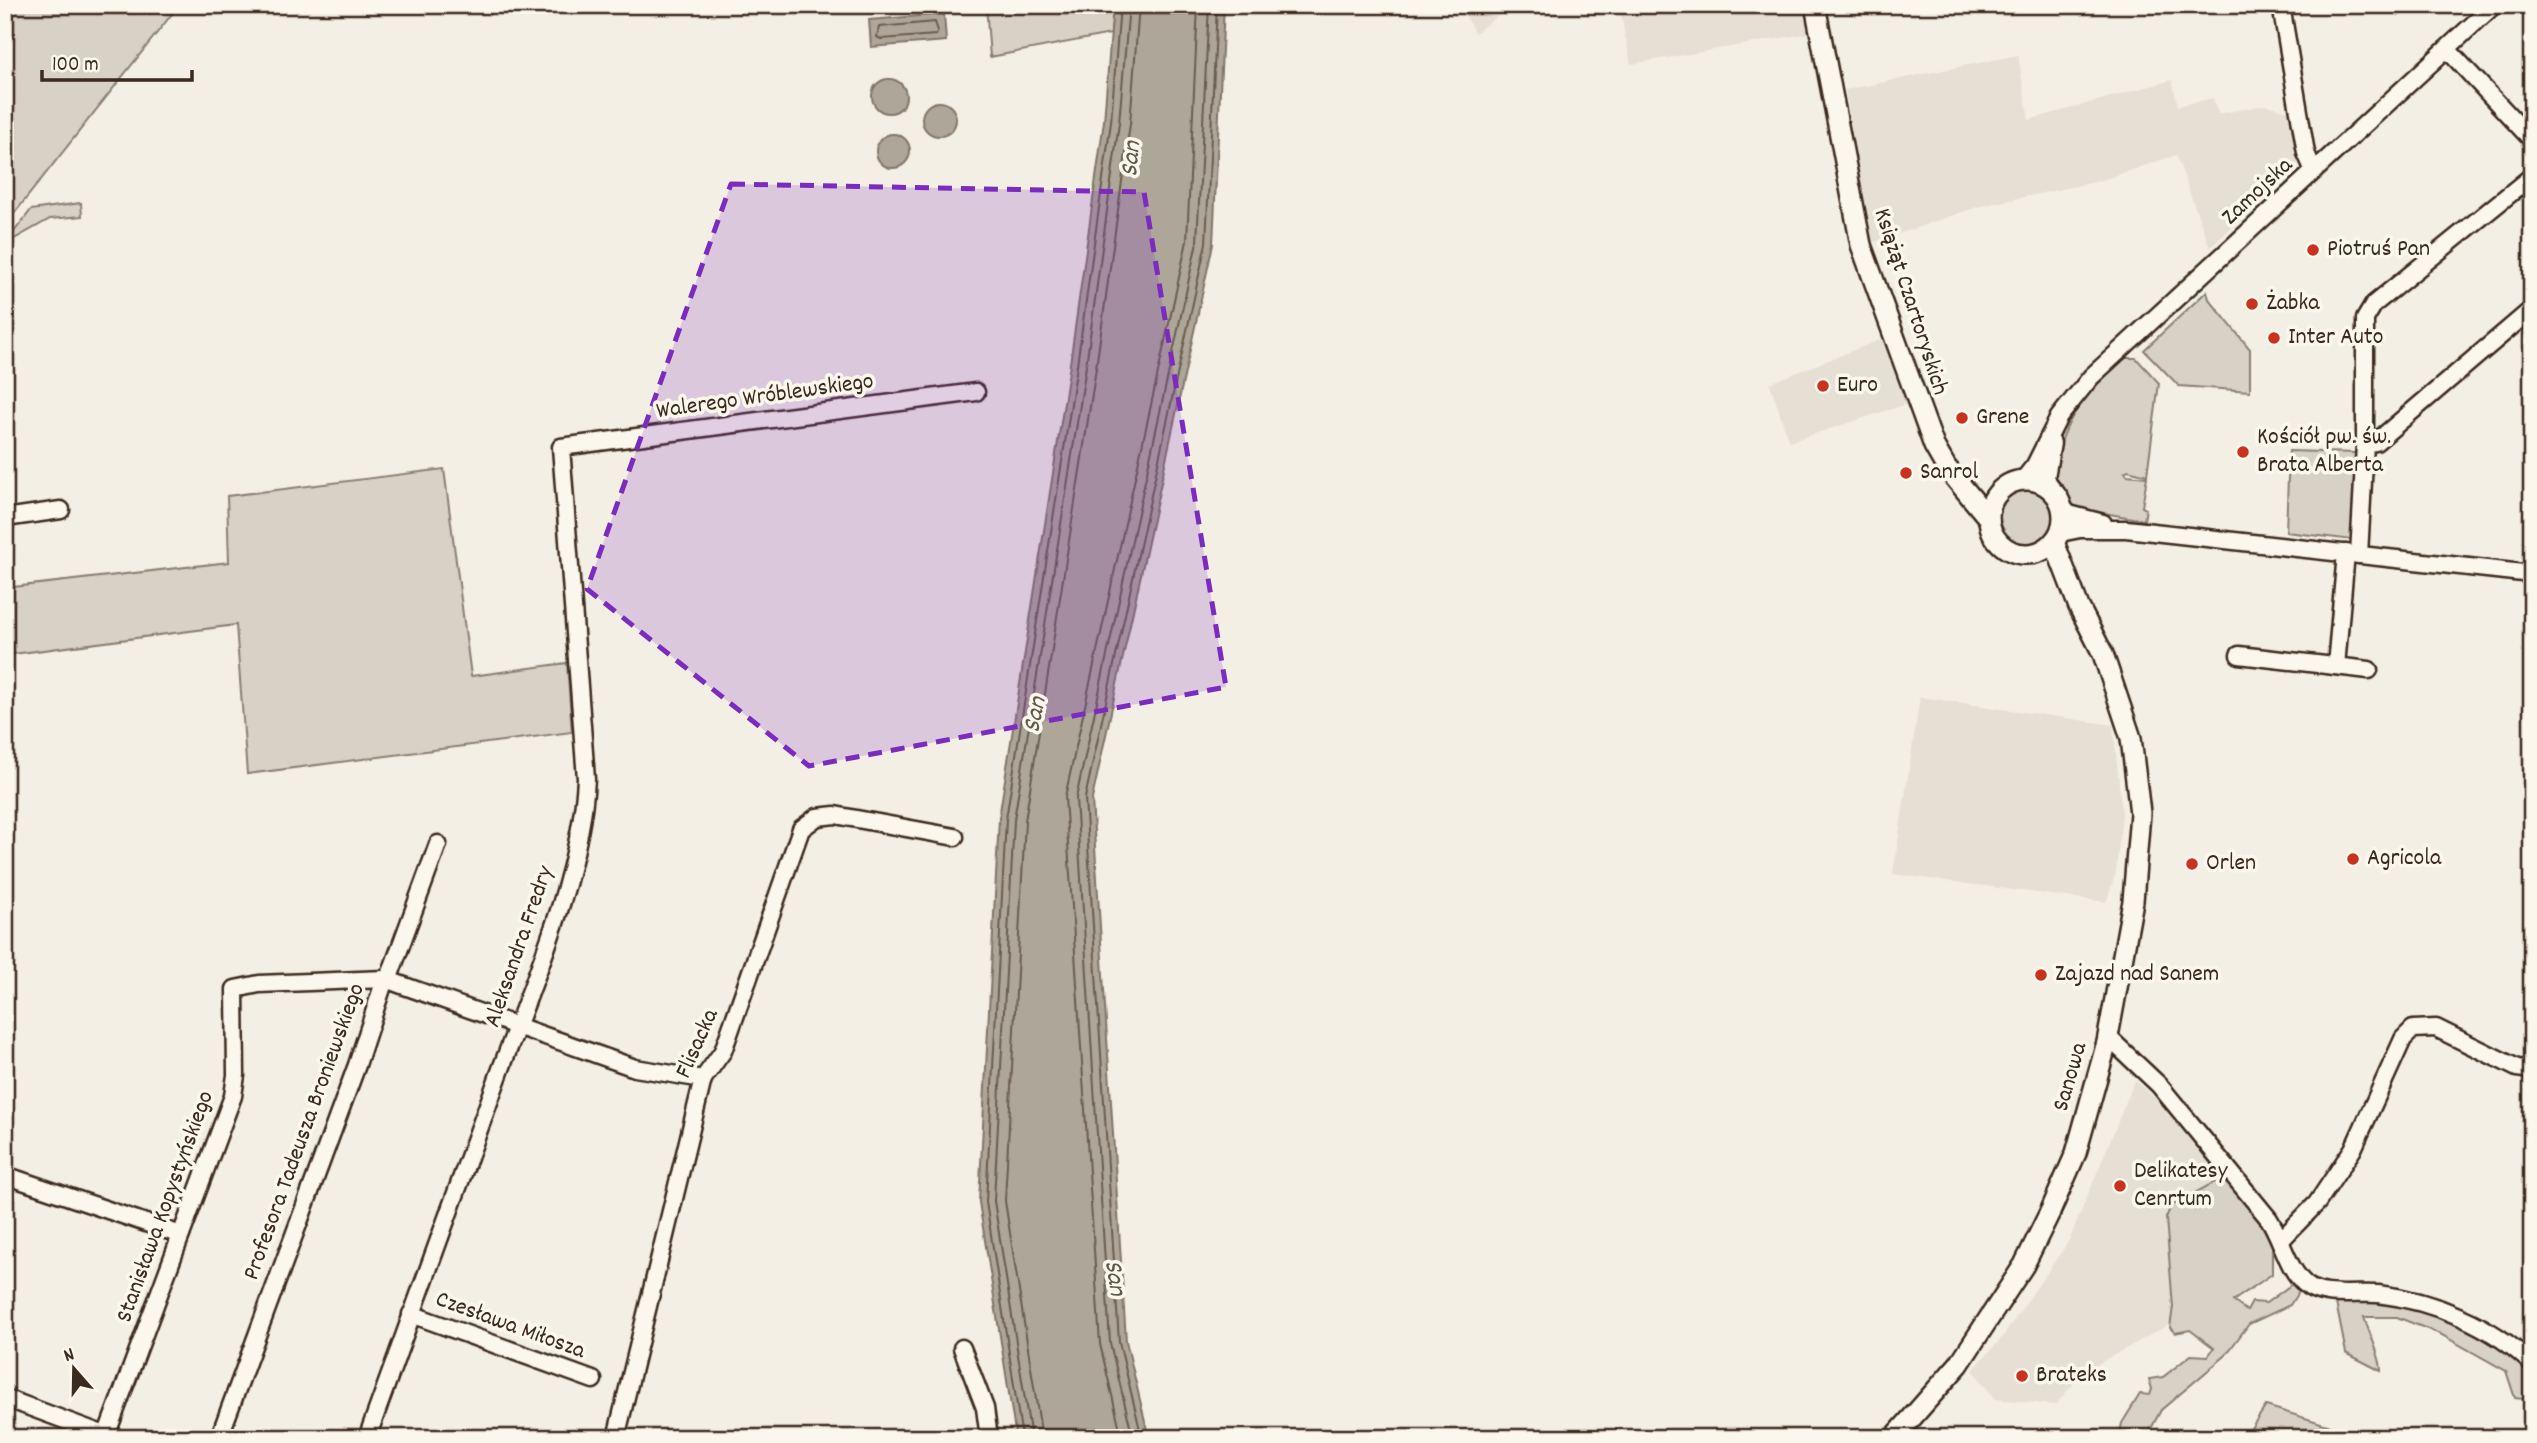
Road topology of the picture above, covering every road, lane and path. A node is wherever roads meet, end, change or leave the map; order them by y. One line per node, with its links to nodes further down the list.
1 (1815, 5): 14 (main road, Książąt Czartoryskich)
2 (2281, 5): 6 (street)
3 (2494, 5): 4 (street, Zamojska)
4 (2447, 48): 5 (street); 6 (street, Zamojska)
5 (2532, 140)
6 (2314, 172): 10 (street, Zamojska)
7 (2532, 176): 11 (street)
8 (2532, 309): 11 (street)
9 (976, 392): 12 (street, Walerego Wróblewskiego)
10 (2059, 417): 13 (street, Zamojska); 15 (street, Zamojska)
11 (2365, 444): 24 (street)
12 (561, 447): 33 (street, Aleksandra Fredry)
13 (2024, 480): 15 (main road); 16 (main road)
14 (1958, 482): 16 (main road); 20 (main road, Książąt Czartoryskich)
15 (2051, 489): 17 (main road)
16 (2000, 490): 20 (main road)
17 (2062, 507): 21 (street); 22 (main road)
18 (61, 510): 19 (street)
19 (5, 517)
20 (1989, 519): 23 (main road)
21 (2126, 528): 22 (street); 24 (street)
22 (2057, 538): 23 (main road); 26 (main road)
23 (2030, 554): 26 (main road)
24 (2353, 554): 25 (street); 28 (street)
25 (2532, 574)
26 (2078, 607): 34 (main road, Sanowa)
27 (2239, 654): 28 (street)
28 (2336, 666): 29 (street)
29 (2369, 670)
30 (955, 837): 36 (street, Flisacka)
31 (438, 845): 32 (street, Profesora Tadeusza Broniewskiego)
32 (385, 979): 33 (street); 38 (street, Stanisława Kopystyńskiego); 46 (street, Profesora Tadeusza Broniewskiego)
33 (517, 1026): 36 (street); 40 (street, Aleksandra Fredry)
34 (2108, 1037): 39 (street); 50 (main road, Sanowa)
35 (2532, 1070): 39 (street)
36 (703, 1079): 48 (street, Flisacka)
37 (5, 1175): 38 (street)
38 (181, 1235): 45 (street, Stanisława Kopystyńskiego)
39 (2282, 1239): 42 (street)
40 (411, 1314): 43 (street, Czesława Miłosza); 47 (street, Aleksandra Fredry)
41 (962, 1349): 49 (street)
42 (2532, 1364)
43 (593, 1380)
44 (5, 1398): 45 (street)
45 (110, 1437)
46 (219, 1438)
47 (367, 1438)
48 (616, 1438)
49 (989, 1438)
50 (1894, 1438)

